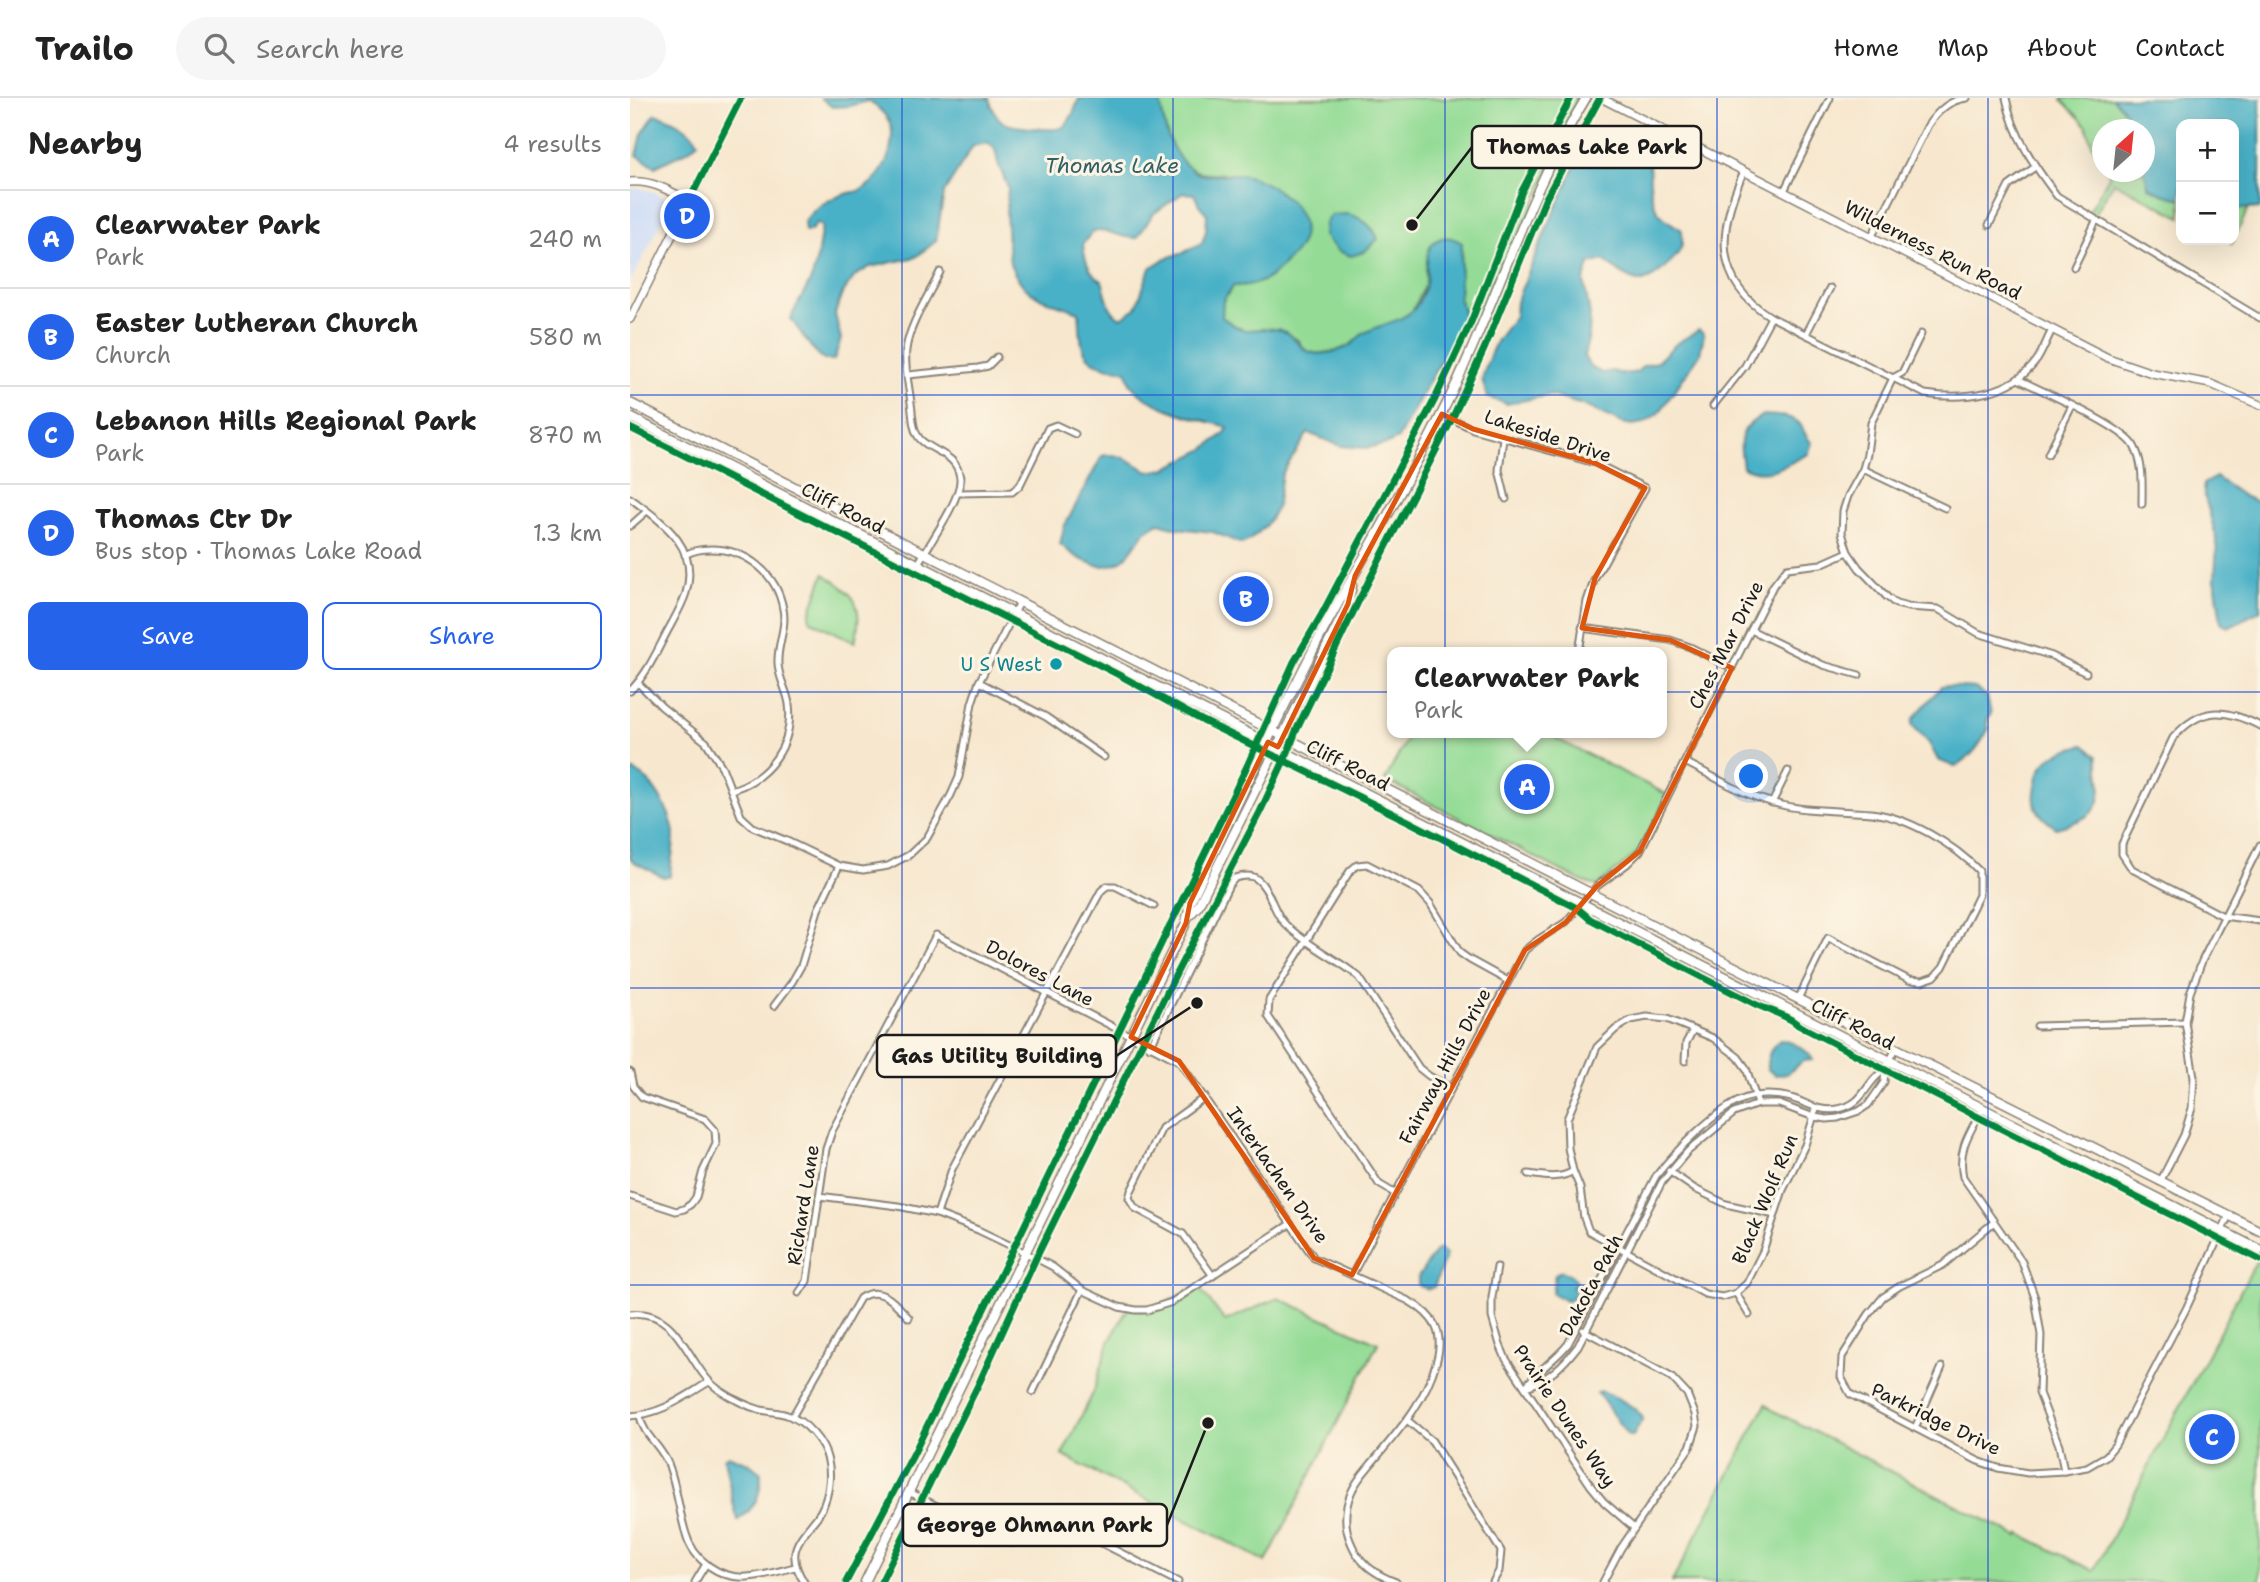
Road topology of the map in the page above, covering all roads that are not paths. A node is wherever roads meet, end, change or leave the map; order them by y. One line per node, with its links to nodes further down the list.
1 (741, 98): 11 (street)
2 (1586, 98): 32 (main road)
3 (1601, 98): 8 (street, Wilderness Run Road)
4 (1830, 98): 10 (street)
5 (1967, 98): 14 (street)
6 (2006, 98): 7 (street)
7 (2035, 167): 12 (street); 13 (street)
8 (1744, 171): 10 (street, Wilderness Run Road); 18 (street)
9 (630, 182): 11 (street)
10 (1784, 191): 14 (street, Wilderness Run Road)
11 (689, 201): 20 (street)
12 (2096, 221): 15 (street); 19 (street)
13 (1989, 225)
14 (1872, 236): 21 (street, Wilderness Run Road)
15 (2074, 267)
16 (940, 272): 25 (street)
17 (1830, 288): 22 (street)
18 (1772, 317): 22 (street); 29 (street)
19 (2260, 318)
20 (630, 319)
21 (2052, 330): 27 (street); 30 (street, Wilderness Run Road)
22 (1806, 334): 26 (street)
23 (1921, 334): 26 (street)
24 (997, 357): 25 (street)
25 (908, 375): 38 (street)
26 (1892, 378): 27 (street); 37 (street)
27 (2018, 379): 31 (street)
28 (630, 403): 46 (main road, Cliff Road)
29 (1713, 405)
30 (2260, 405)
31 (2072, 406): 36 (street); 41 (street)
32 (1442, 414): 35 (street, Lakeside Drive); 49 (main road)
33 (630, 417): 48 (main road, Cliff Road)
34 (1075, 435): 38 (street)
35 (1503, 438): 40 (street); 52 (street, Lakeside Drive)
36 (2048, 454)
37 (1863, 469): 42 (street); 45 (street)
38 (958, 493): 46 (street)
39 (630, 498): 43 (street)
40 (1506, 499)
41 (2142, 504)
42 (1945, 508)
43 (647, 511): 44 (street); 47 (street)
44 (630, 526)
45 (1848, 552): 53 (street, Ches Mar Drive); 56 (street)
46 (924, 553): 48 (street); 50 (main road, Cliff Road)
47 (685, 555): 59 (street); 69 (street)
48 (918, 564): 51 (main road, Cliff Road)
49 (1355, 576): 62 (main road); 63 (main road)
50 (1020, 602): 51 (street); 62 (main road, Cliff Road)
51 (1014, 612): 58 (street); 64 (main road, Cliff Road)
52 (1582, 628): 54 (street); 55 (street)
53 (1751, 630): 55 (street, Ches Mar Drive); 57 (street)
54 (1580, 647)
55 (1732, 668): 67 (street, Ches Mar Drive)
56 (2086, 673)
57 (1859, 675)
58 (979, 682): 66 (street); 72 (street)
59 (638, 683): 60 (street); 69 (street)
60 (630, 691)
61 (2260, 726): 76 (street)
62 (1273, 731): 63 (main road, Cliff Road); 64 (main road)
63 (1283, 736): 65 (main road); 73 (main road, Cliff Road)
64 (1268, 742): 65 (main road, Cliff Road); 77 (main road)
65 (1278, 747): 74 (main road, Cliff Road); 77 (main road)
66 (1104, 757)
67 (1685, 762): 70 (street); 73 (street, Ches Mar Drive)
68 (1788, 771): 70 (street)
69 (731, 790): 72 (street)
70 (1772, 803): 83 (street)
71 (2260, 845): 76 (street)
72 (839, 866): 84 (street)
73 (1591, 893): 74 (street, Fairway Hills Drive); 83 (main road, Cliff Road)
74 (1582, 903): 81 (street, Fairway Hills Drive); 92 (main road, Cliff Road)
75 (1154, 906): 82 (street)
76 (2223, 916): 78 (street); 85 (street)
77 (1187, 918): 88 (main road)
78 (2260, 921)
79 (936, 935): 82 (street, Dolores Lane); 108 (street, Richard Lane)
80 (1306, 941): 81 (street); 89 (street); 94 (street); 106 (street)
81 (1508, 981): 94 (street, Fairway Hills Drive)
82 (1046, 994): 88 (street, Dolores Lane); 109 (street)
83 (1798, 999): 90 (main road, Cliff Road)
84 (774, 1006)
85 (2185, 1022): 86 (street); 105 (street)
86 (2037, 1026)
87 (1693, 1030): 91 (street); 95 (street, Black Wolf Run); 102 (street, Black Wolf Run)
88 (1131, 1037): 89 (street, Interlachen Drive); 119 (main road)
89 (1150, 1047): 96 (street, Interlachen Drive)
90 (1896, 1048): 92 (street, Dakota Path); 105 (main road, Cliff Road)
91 (1685, 1062)
92 (1887, 1065): 98 (main road, Cliff Road); 99 (street, Dakota Path); 100 (street, Dakota Path)
93 (630, 1072): 107 (street)
94 (1451, 1088): 106 (street, Fairway Hills Drive)
95 (1756, 1096): 97 (street, Black Wolf Run); 99 (street, Dakota Path); 101 (street, Dakota Path)
96 (1205, 1097): 113 (street, Interlachen Drive); 122 (street)
97 (1758, 1104): 100 (street, Dakota Path); 103 (street, Dakota Path)
98 (1983, 1108): 112 (street); 114 (main road, Cliff Road)
99 (1816, 1109): 100 (street, Black Wolf Run)
100 (1814, 1117): 110 (street, Black Wolf Run)
101 (1663, 1167): 103 (street); 116 (street, Dakota Path)
102 (1573, 1171): 104 (street); 116 (street, Black Wolf Run)
103 (1669, 1171): 110 (street); 118 (street, Dakota Path)
104 (1528, 1174)
105 (2160, 1182): 111 (main road, Cliff Road)
106 (1394, 1192): 121 (street, Fairway Hills Drive)
107 (630, 1196)
108 (819, 1196): 109 (street); 124 (street, Richard Lane)
109 (937, 1214): 119 (street)
110 (1775, 1215): 125 (street, Black Wolf Run)
111 (2229, 1215): 114 (street, Parkridge Drive); 115 (main road, Cliff Road)
112 (1994, 1222): 139 (street, Parkridge Drive); 140 (street)
113 (1290, 1224): 121 (street, Interlachen Drive); 122 (street)
114 (2222, 1231): 117 (main road, Cliff Road); 140 (street, Parkridge Drive)
115 (2260, 1231)
116 (1619, 1249): 118 (street, Black Wolf Run); 129 (street, Dakota Path)
117 (2260, 1250)
118 (1626, 1252): 125 (street, Black Wolf Run); 130 (street, Dakota Path)
119 (1026, 1253): 123 (street); 141 (main road)
120 (1497, 1267): 133 (street, Prairie Dunes Way)
121 (1352, 1275): 138 (street, Interlachen Drive)
122 (1213, 1276): 123 (street)
123 (1082, 1290): 134 (street)
124 (799, 1293)
125 (1736, 1293): 127 (street)
126 (630, 1314): 132 (street)
127 (1749, 1315)
128 (909, 1318): 137 (street)
129 (1578, 1327): 130 (street); 133 (street, Dakota Path)
130 (1586, 1331): 133 (street, Dakota Path); 142 (street)
131 (1942, 1367): 139 (street)
132 (709, 1382): 136 (street); 137 (street)
133 (1525, 1387): 142 (street, Prairie Dunes Way)
134 (1033, 1392)
135 (630, 1416): 136 (street)
136 (640, 1416): 143 (street)
137 (792, 1417): 144 (street)
138 (1407, 1420): 150 (street, Interlachen Drive); 151 (street)
139 (1914, 1429): 140 (street, Parkridge Drive)
140 (2064, 1471)
141 (909, 1492): 148 (main road); 149 (street)
142 (1634, 1528): 152 (street)
143 (706, 1564): 145 (street); 146 (street)
144 (795, 1567): 145 (street); 147 (street)
145 (732, 1579)
146 (695, 1582)
147 (804, 1582)
148 (865, 1582)
149 (1178, 1582)
150 (1395, 1582)
151 (1493, 1582)
152 (1603, 1582)

